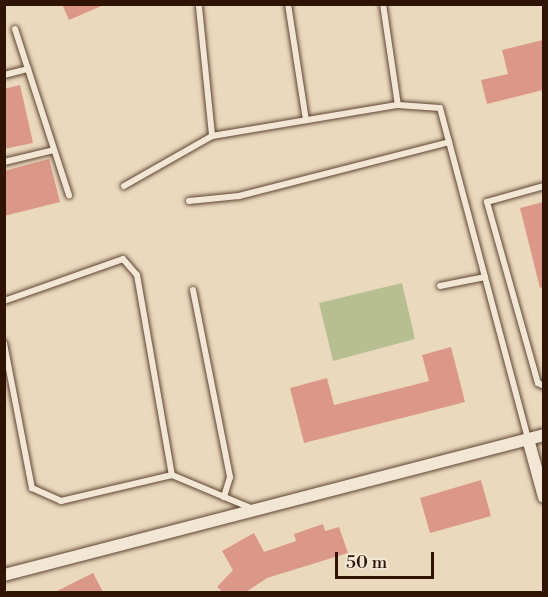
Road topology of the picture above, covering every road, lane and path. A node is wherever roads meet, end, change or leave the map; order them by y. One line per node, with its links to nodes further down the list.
1 (288, 4): 8 (lane)
2 (383, 4): 7 (lane)
3 (199, 7): 9 (lane)
4 (15, 29): 5 (lane)
5 (28, 69): 6 (lane); 11 (lane)
6 (4, 75)
7 (398, 105): 8 (lane); 10 (lane)
8 (306, 120): 9 (lane)
9 (212, 136): 13 (lane)
10 (449, 142): 16 (lane); 17 (lane)
11 (54, 150): 12 (lane); 15 (lane)
12 (4, 162)
13 (124, 186)
14 (543, 186): 22 (lane)
15 (69, 195)
16 (189, 201)
17 (485, 276): 18 (lane); 24 (lane)
18 (440, 286)
19 (193, 290): 26 (lane)
20 (4, 301): 25 (lane)
21 (4, 343): 25 (lane)
22 (543, 386)
23 (543, 435): 24 (street)
24 (528, 439): 27 (street); 28 (street)
25 (172, 475): 26 (lane)
26 (224, 497): 28 (lane)
27 (543, 497)
28 (257, 511): 29 (street)
29 (4, 575)

